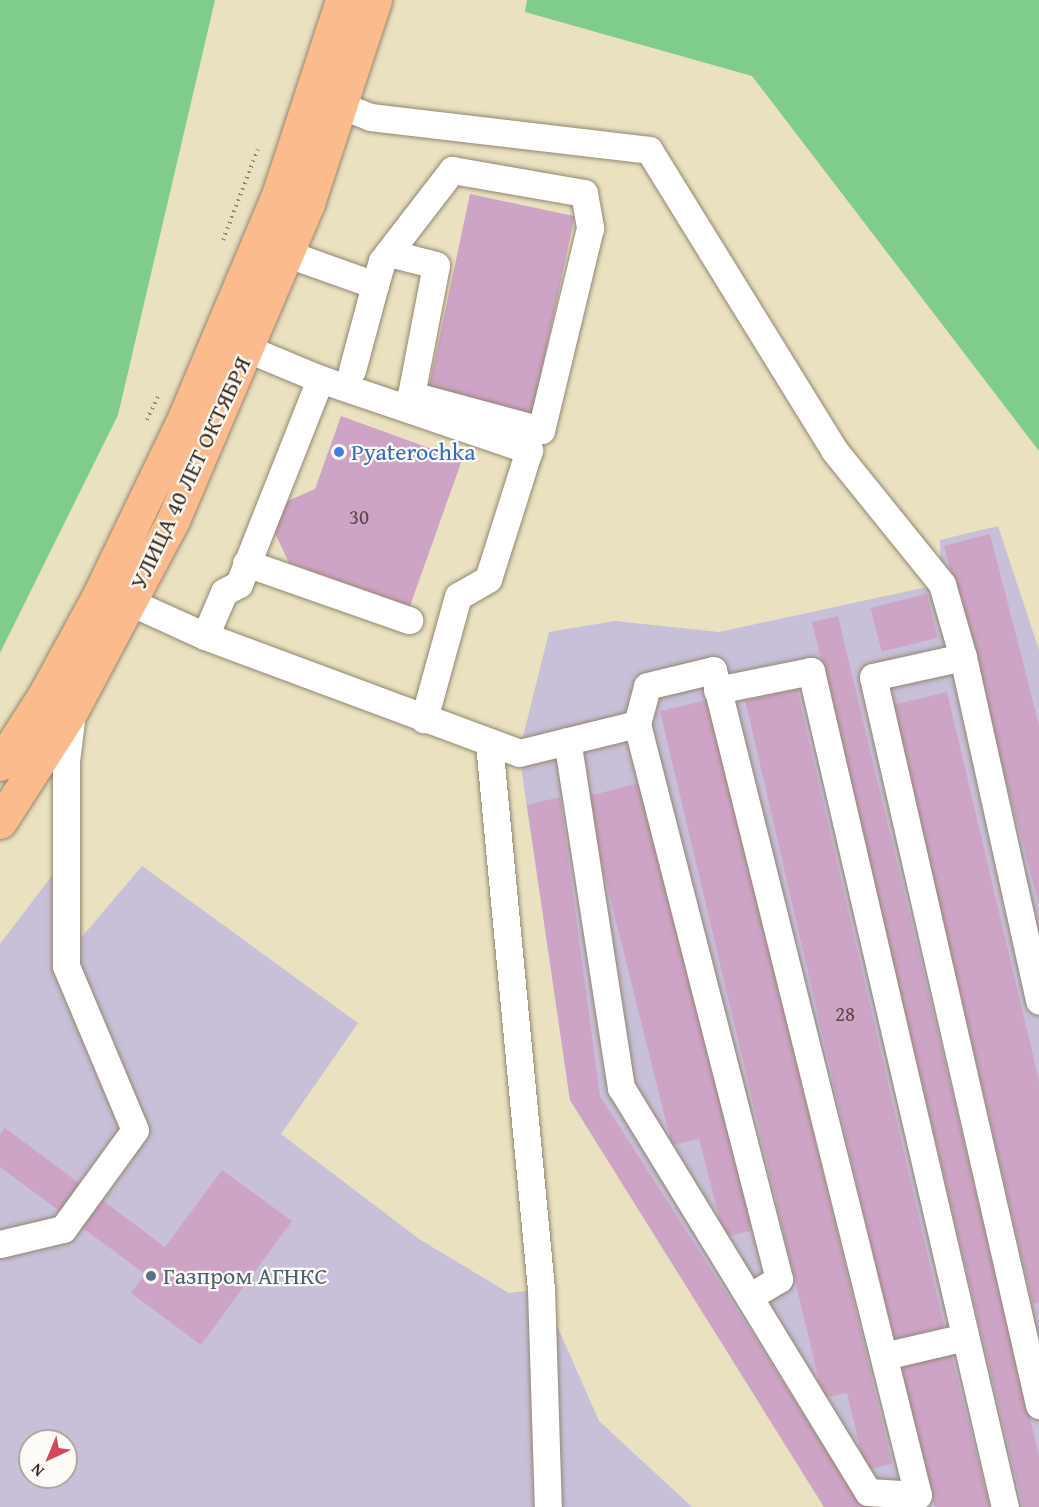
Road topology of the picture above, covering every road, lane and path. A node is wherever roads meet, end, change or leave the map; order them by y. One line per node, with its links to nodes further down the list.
1 (342, 0): 3 (main road)
2 (375, 0): 3 (main road)
3 (327, 102): 7 (main road, УЛИЦА 40 ЛЕТ ОКТЯБРЯ); 18 (lane); 25 (main road, УЛИЦА 40 ЛЕТ ОКТЯБРЯ)
4 (261, 144): 5 (path)
5 (220, 248)
6 (389, 253): 6 (lane); 8 (lane)
7 (288, 254): 8 (lane); 9 (main road, УЛИЦА 40 ЛЕТ ОКТЯБРЯ)
8 (375, 285): 10 (lane)
9 (248, 349): 11 (lane); 15 (main road, УЛИЦА 40 ЛЕТ ОКТЯБРЯ)
10 (352, 370)
11 (320, 379): 14 (lane); 21 (lane)
12 (163, 384): 13 (path)
13 (144, 426)
14 (246, 563): 16 (lane); 17 (lane)
15 (130, 602): 17 (lane); 20 (main road, УЛИЦА 40 ЛЕТ ОКТЯБРЯ)
16 (409, 620)
17 (205, 636): 21 (lane)
18 (963, 657): 27 (lane); 30 (lane)
19 (717, 690): 22 (lane); 31 (lane); 32 (lane)
20 (72, 710): 26 (main road, УЛИЦА 40 ЛЕТ ОКТЯБРЯ); 28 (lane)
21 (424, 719): 24 (lane)
22 (637, 724): 23 (lane); 29 (lane)
23 (567, 741): 24 (lane); 29 (lane)
24 (489, 743): 35 (lane)
25 (0, 764)
26 (0, 822)
27 (1039, 1001)
28 (0, 1244)
29 (749, 1297): 34 (lane)
30 (1029, 1318): 33 (lane)
31 (966, 1337): 32 (lane); 36 (lane)
32 (884, 1356): 34 (lane)
33 (1039, 1405)
34 (872, 1499)
35 (548, 1506)
36 (1005, 1507)

